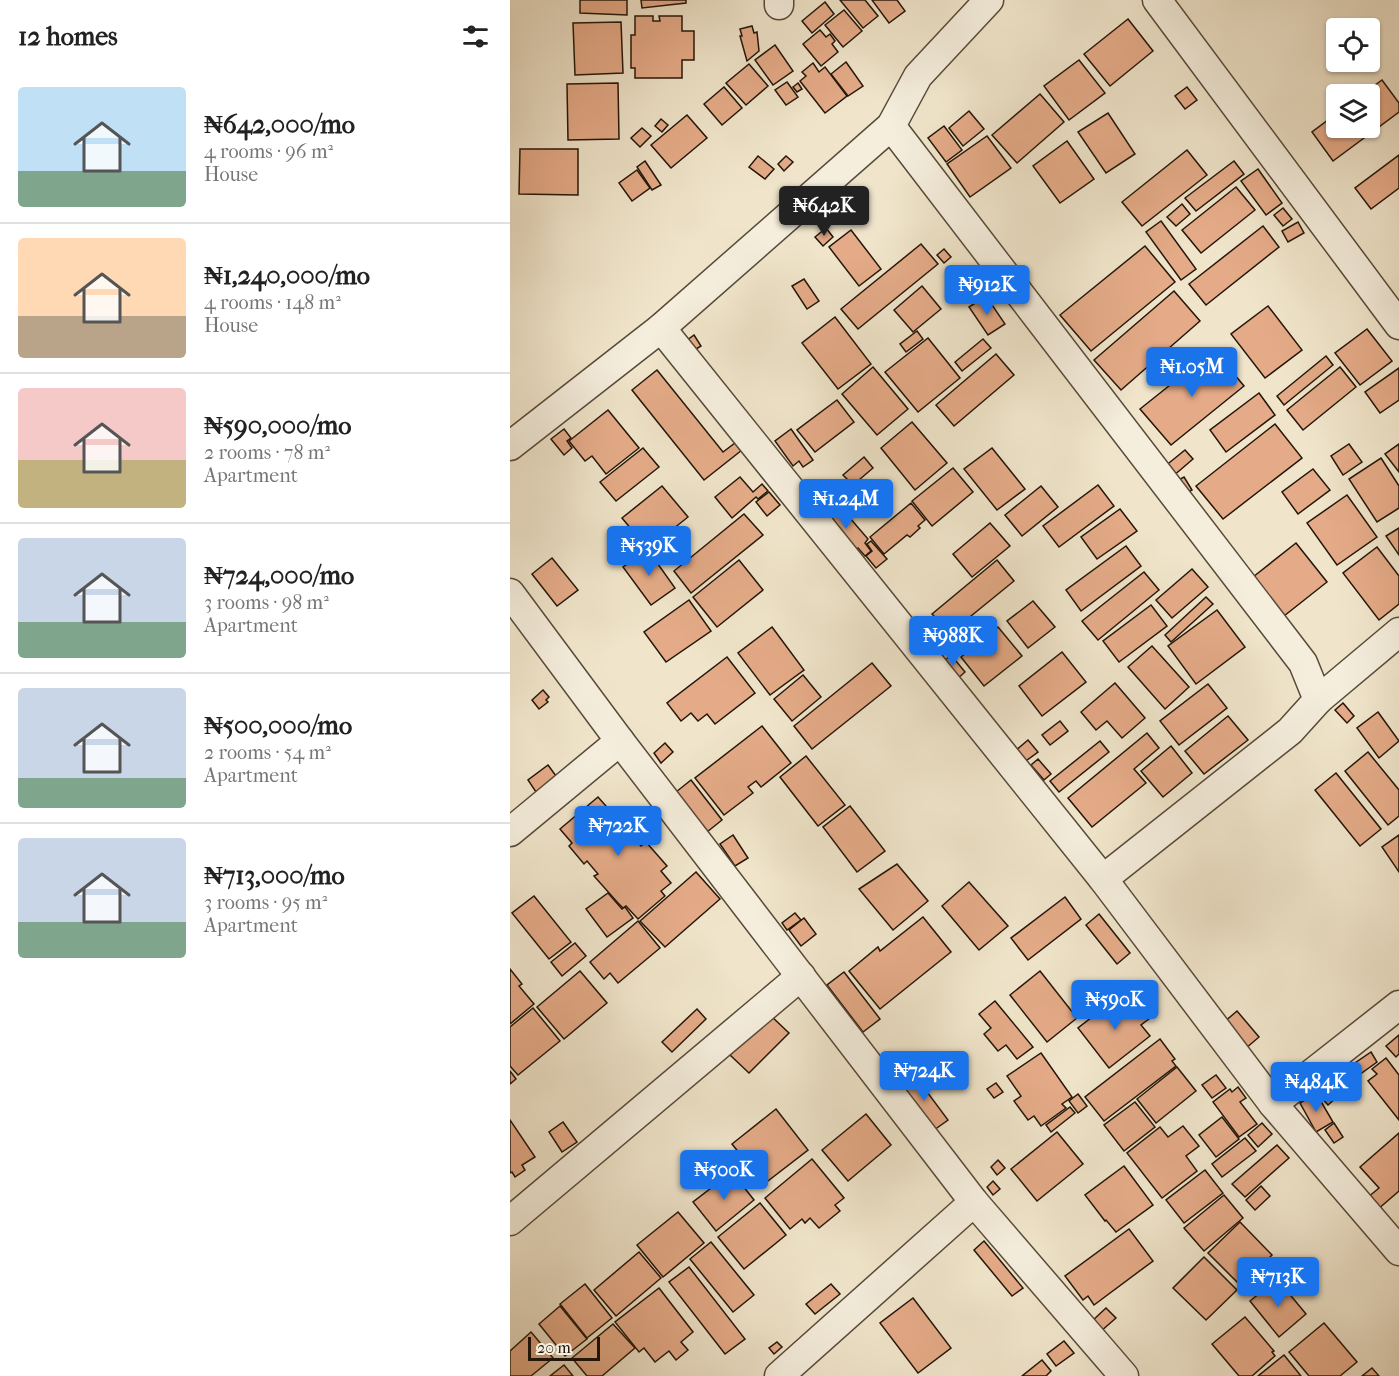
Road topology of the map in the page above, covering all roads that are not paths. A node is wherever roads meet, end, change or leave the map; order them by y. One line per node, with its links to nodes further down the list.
1 (989, 0): 3 (street)
2 (1157, 0): 4 (street)
3 (891, 126): 5 (street); 9 (street)
4 (1399, 325)
5 (662, 328): 6 (street); 12 (street)
6 (510, 446)
7 (510, 593): 10 (street)
8 (1399, 632): 9 (street)
9 (1318, 700): 12 (street)
10 (620, 741): 11 (street); 13 (street)
11 (510, 832)
12 (1103, 879): 15 (street)
13 (801, 976): 16 (street); 17 (street)
14 (1399, 1005): 15 (street)
15 (1273, 1104): 18 (street)
16 (974, 1202): 19 (street); 20 (street)
17 (510, 1221)
18 (1399, 1251)
19 (779, 1376)
20 (1124, 1376)

